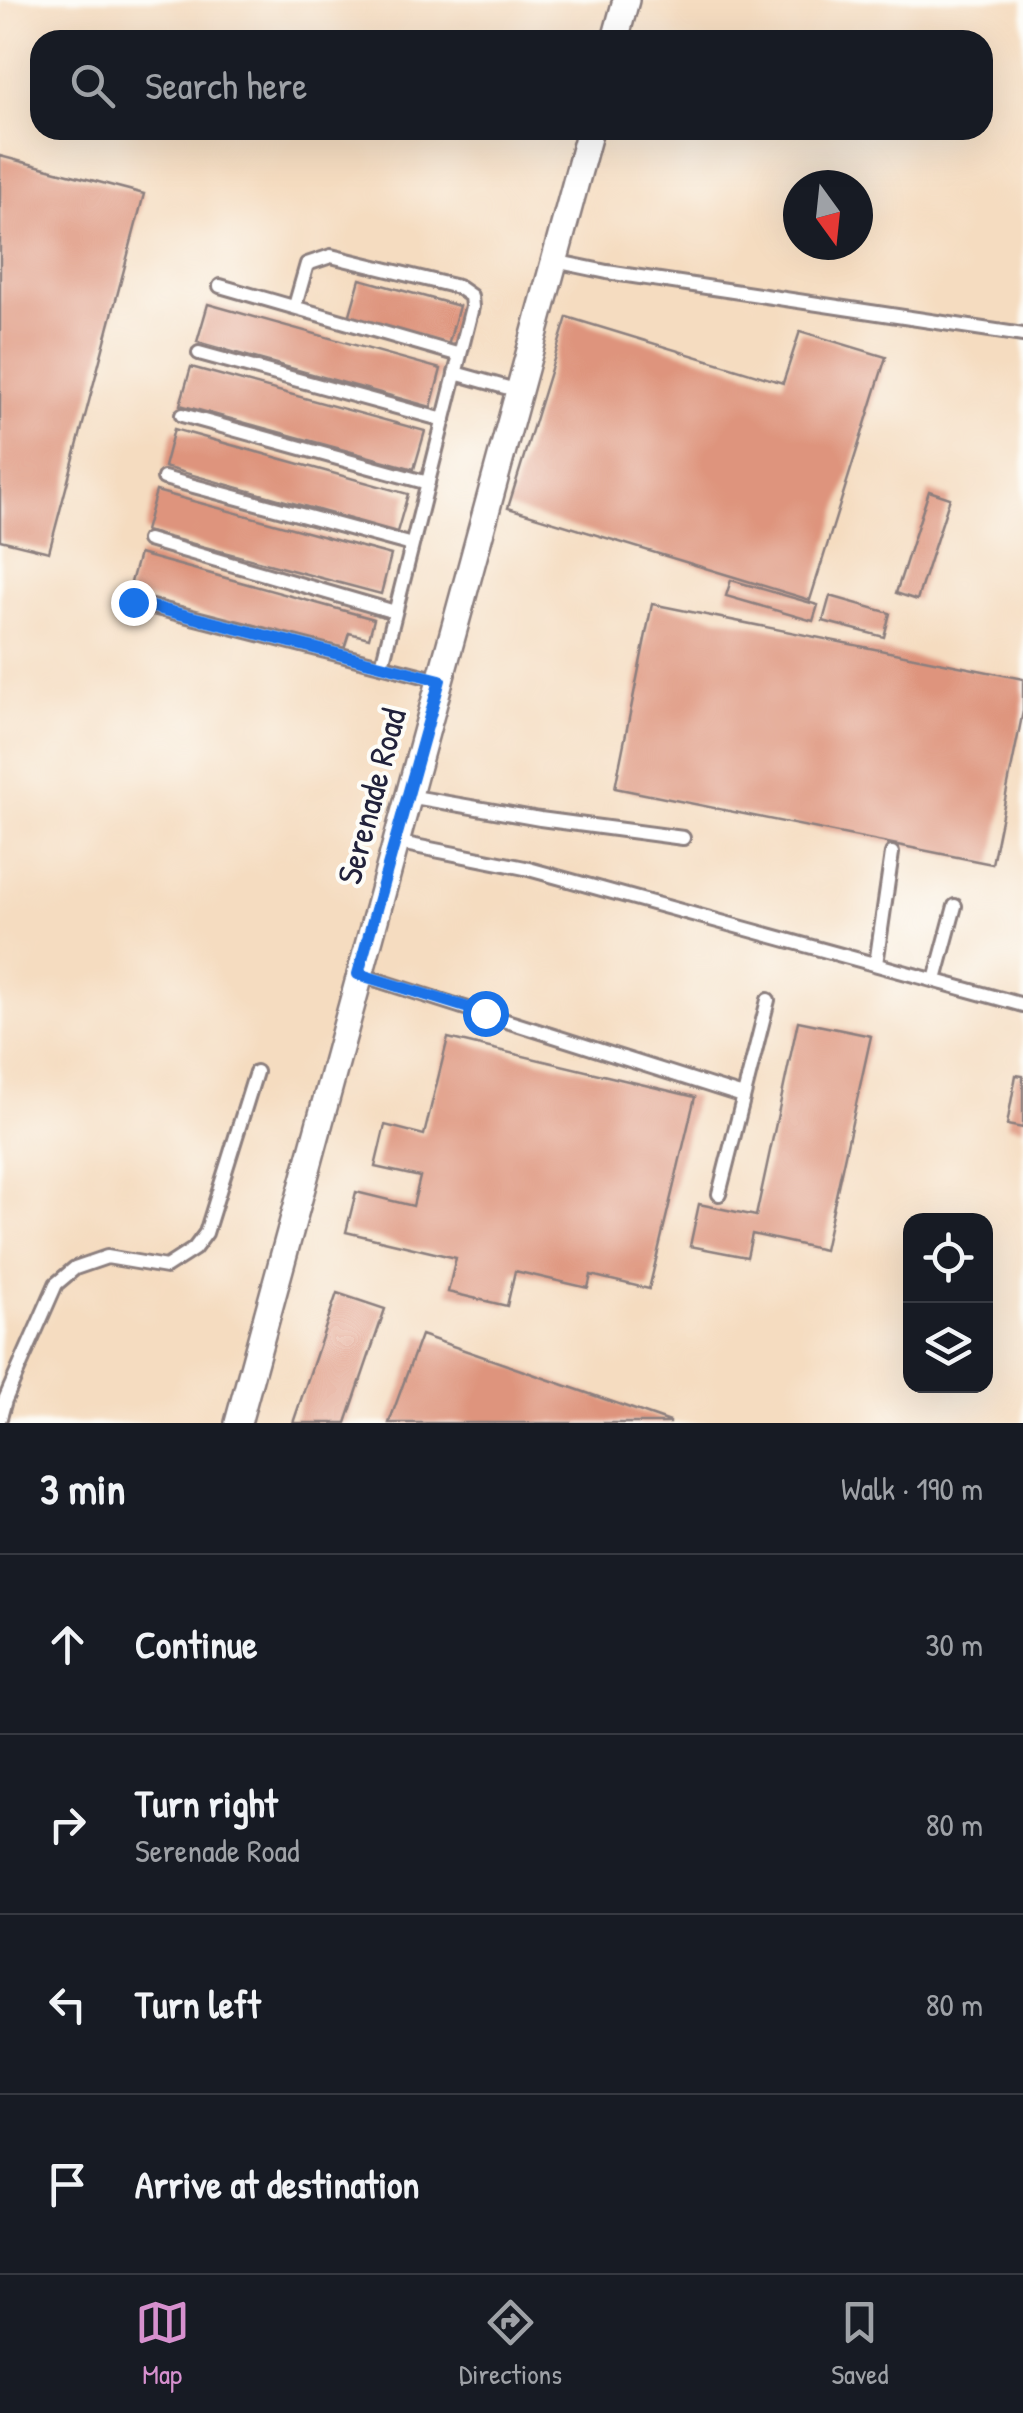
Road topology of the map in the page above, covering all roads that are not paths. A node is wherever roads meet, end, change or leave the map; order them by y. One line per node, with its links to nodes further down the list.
1 (626, 0): 2 (street)
2 (618, 30)
3 (587, 140): 4 (street, Serenade Road)
4 (554, 261): 7 (lane); 11 (street, Serenade Road)
5 (220, 286): 6 (lane)
6 (295, 306): 9 (lane); 9 (lane)
7 (1023, 335)
8 (199, 353): 13 (lane)
9 (460, 355): 10 (lane)
10 (456, 373): 11 (lane); 13 (lane)
11 (518, 391): 21 (street, Serenade Road)
12 (182, 414): 15 (lane)
13 (444, 420): 15 (lane)
14 (164, 478): 17 (lane)
15 (428, 483): 17 (lane)
16 (148, 540): 19 (lane)
17 (412, 545): 19 (lane)
18 (133, 602): 20 (lane)
19 (395, 612): 20 (lane)
20 (382, 666): 21 (lane)
21 (440, 680): 22 (street, Serenade Road)
22 (408, 796): 23 (lane); 24 (street, Serenade Road)
23 (683, 838)
24 (395, 842): 27 (lane); 28 (street, Serenade Road)
25 (892, 853): 27 (lane)
26 (955, 906): 29 (lane)
27 (876, 964): 29 (lane)
28 (358, 974): 33 (lane); 36 (street, Serenade Road)
29 (935, 980): 31 (lane)
30 (768, 1000): 33 (lane)
31 (1023, 1005)
32 (256, 1072): 35 (lane)
33 (743, 1096): 34 (lane)
34 (719, 1194)
35 (0, 1418)
36 (238, 1423)

